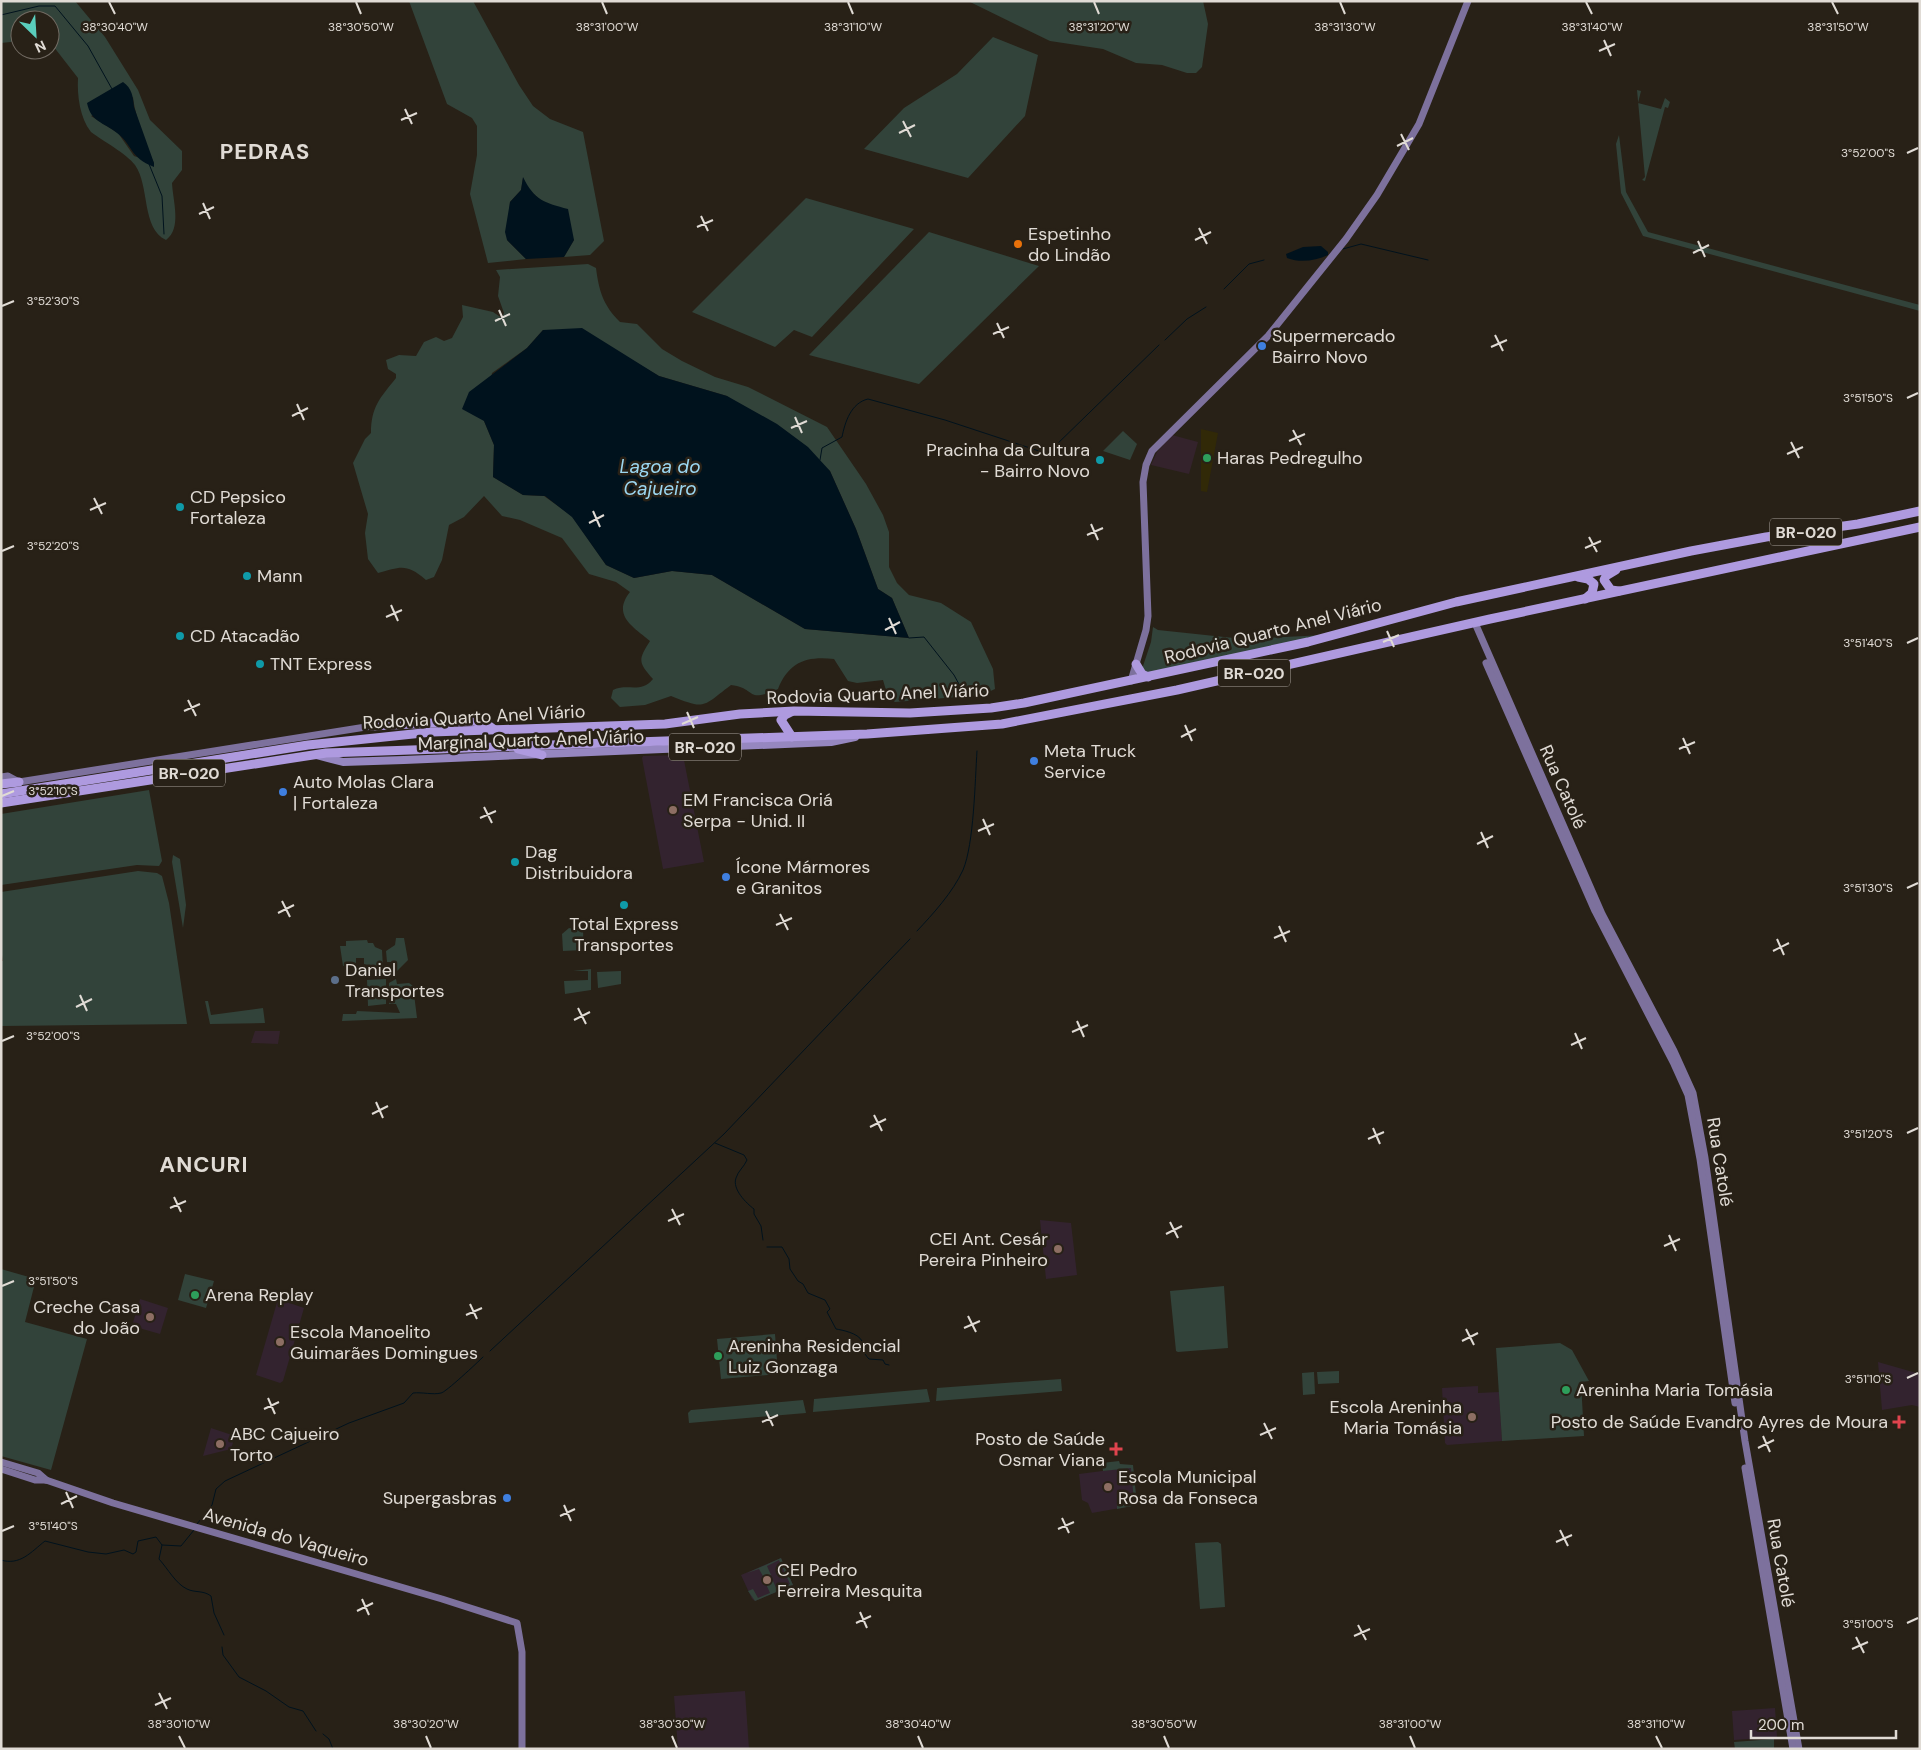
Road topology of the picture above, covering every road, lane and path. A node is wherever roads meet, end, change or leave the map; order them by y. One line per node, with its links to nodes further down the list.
1 (1468, 1): 9 (street)
2 (1920, 511): 4 (highway, Rodovia Quarto Anel Viário / BR-020)
3 (1920, 527): 6 (highway, Rodovia Quarto Anel Viário / BR-020)
4 (1635, 563): 5 (highway, Rodovia Quarto Anel Viário / BR-020); 6 (highway)
5 (1574, 576): 7 (highway); 10 (highway, Rodovia Quarto Anel Viário / BR-020)
6 (1621, 592): 7 (highway, Rodovia Quarto Anel Viário / BR-020)
7 (1585, 599): 8 (highway, Rodovia Quarto Anel Viário / BR-020)
8 (1473, 623): 13 (highway, Rodovia Quarto Anel Viário / BR-020); 34 (street, Rua Catolé)
9 (1136, 664): 11 (highway); 12 (street)
10 (1174, 672): 11 (highway, Rodovia Quarto Anel Viário / BR-020); 13 (highway)
11 (1148, 678): 12 (highway, Rodovia Quarto Anel Viário / BR-020)
12 (1131, 681): 14 (highway, Rodovia Quarto Anel Viário / BR-020)
13 (1177, 690): 15 (highway, Rodovia Quarto Anel Viário / BR-020)
14 (1077, 693): 15 (highway); 16 (highway, Rodovia Quarto Anel Viário / BR-020)
15 (1077, 710): 19 (highway, Rodovia Quarto Anel Viário / BR-020)
16 (794, 711): 18 (highway, Rodovia Quarto Anel Viário / BR-020); 20 (highway)
17 (372, 726): 18 (highway); 27 (street)
18 (496, 731): 21 (highway, Rodovia Quarto Anel Viário / BR-020)
19 (867, 734): 20 (highway, Rodovia Quarto Anel Viário / BR-020); 25 (main road, Marginal Quarto Anel Viário / BR-020)
20 (792, 737): 22 (highway, Rodovia Quarto Anel Viário / BR-020)
21 (375, 738): 23 (highway); 29 (highway, Rodovia Quarto Anel Viário / BR-020)
22 (504, 747): 23 (highway, Rodovia Quarto Anel Viário / BR-020); 25 (highway)
23 (377, 751): 24 (highway, Rodovia Quarto Anel Viário / BR-020)
24 (316, 755): 25 (main road, Marginal Quarto Anel Viário / BR-020); 30 (highway, Rodovia Quarto Anel Viário / BR-020)
25 (542, 755)
26 (1, 777): 27 (street)
27 (19, 782): 28 (highway)
28 (1, 784)
29 (1, 794)
30 (1, 804)
31 (1, 1462): 33 (street, Avenida do Vaqueiro)
32 (1, 1469): 33 (street, Avenida do Vaqueiro)
33 (46, 1480): 35 (street, Avenida do Vaqueiro)
34 (1764, 1570): 36 (street, Rua Catolé); 37 (street, Rua Catolé)
35 (522, 1749)
36 (1793, 1749)
37 (1798, 1749)

